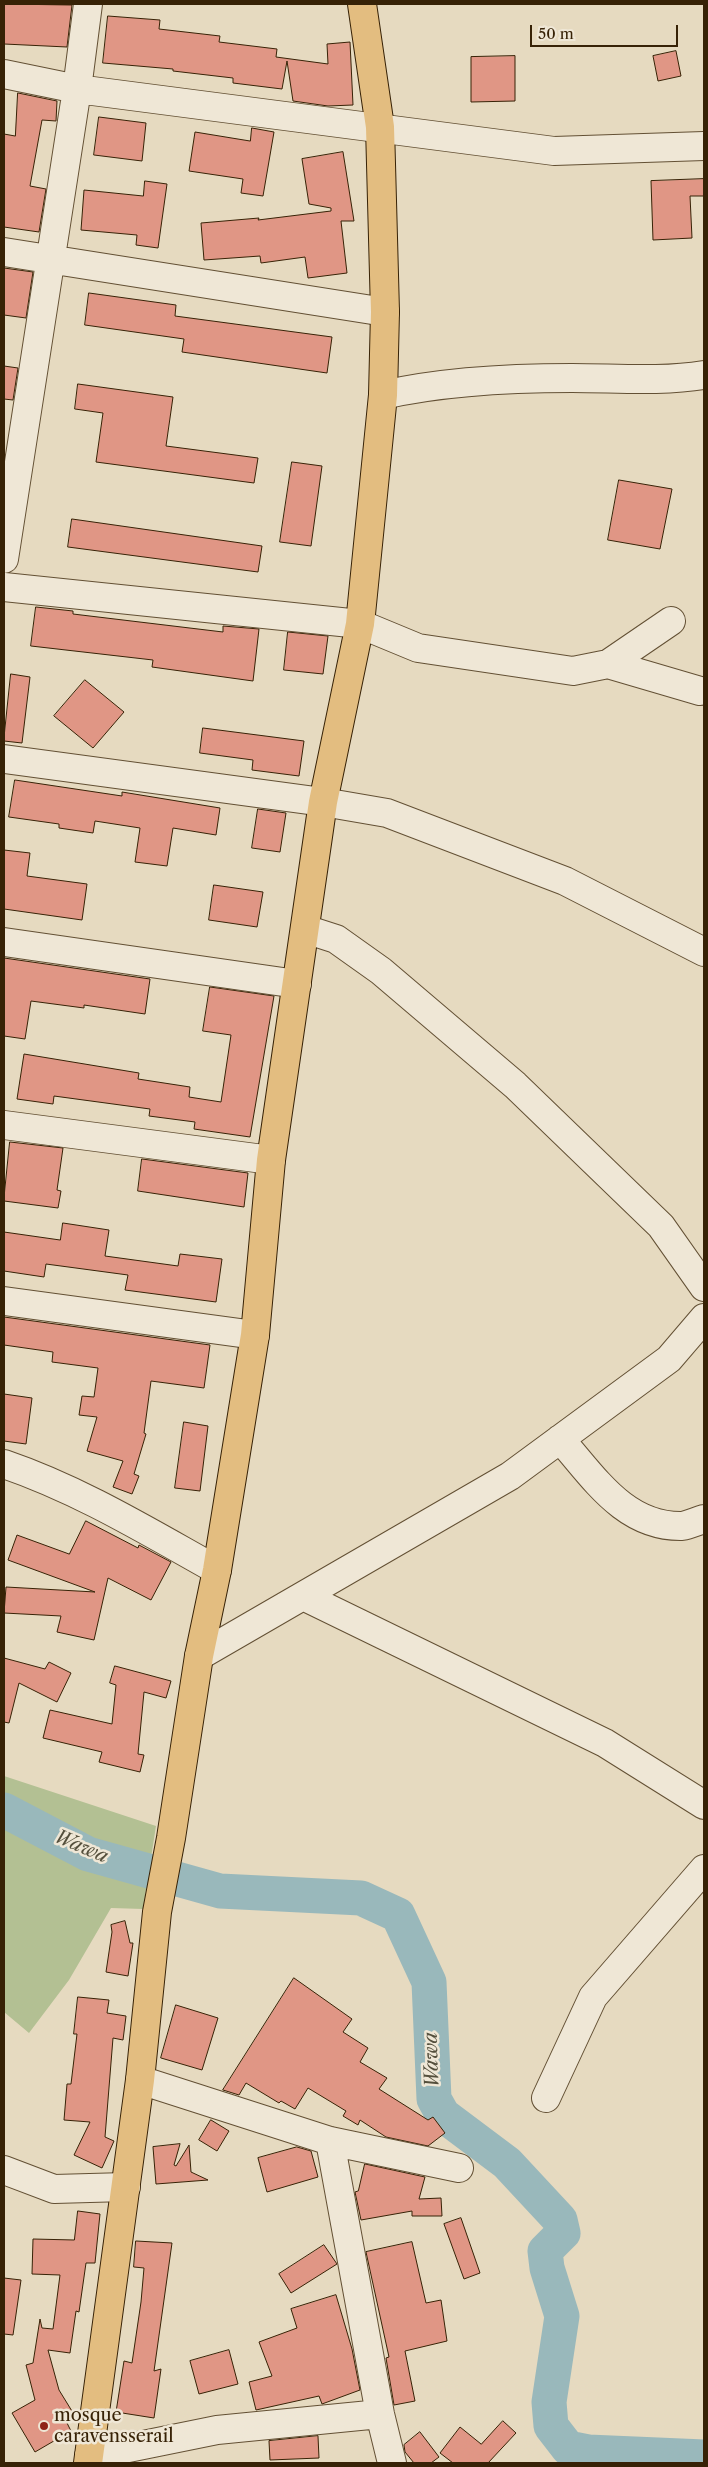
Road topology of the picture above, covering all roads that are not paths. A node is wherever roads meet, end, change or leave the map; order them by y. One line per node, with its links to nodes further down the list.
1 (88, 4): 4 (street)
2 (362, 4): 5 (main road)
3 (4, 74): 4 (street)
4 (77, 89): 5 (street); 8 (street)
5 (380, 127): 6 (street); 9 (main road)
6 (704, 146)
7 (4, 252): 8 (street)
8 (51, 258): 9 (street); 12 (street)
9 (384, 312): 11 (main road)
10 (704, 374): 11 (street)
11 (383, 395): 16 (main road)
12 (14, 424): 13 (street)
13 (4, 558)
14 (4, 587): 16 (street)
15 (672, 621): 17 (street)
16 (360, 624): 17 (street); 20 (main road)
17 (608, 664): 18 (street)
18 (700, 691)
19 (4, 759): 20 (street)
20 (323, 802): 21 (main road); 23 (street)
21 (305, 929): 24 (main road); 27 (street)
22 (4, 942): 24 (street)
23 (704, 952)
24 (297, 984): 26 (main road)
25 (4, 1125): 26 (street)
26 (271, 1160): 30 (main road)
27 (704, 1287)
28 (4, 1301): 30 (street)
29 (702, 1324): 31 (street)
30 (255, 1335): 34 (main road)
31 (560, 1439): 33 (street); 35 (street)
32 (4, 1464): 34 (street)
33 (704, 1519)
34 (217, 1570): 36 (main road)
35 (303, 1596): 36 (street); 37 (street)
36 (200, 1656): 39 (main road)
37 (704, 1805)
38 (704, 1869): 40 (street)
39 (140, 2080): 41 (street); 44 (main road)
40 (546, 2098)
41 (330, 2141): 42 (street); 45 (street)
42 (459, 2168)
43 (4, 2170): 44 (street)
44 (126, 2187): 46 (main road)
45 (380, 2414): 46 (street); 47 (street)
46 (88, 2460)
47 (392, 2463)

